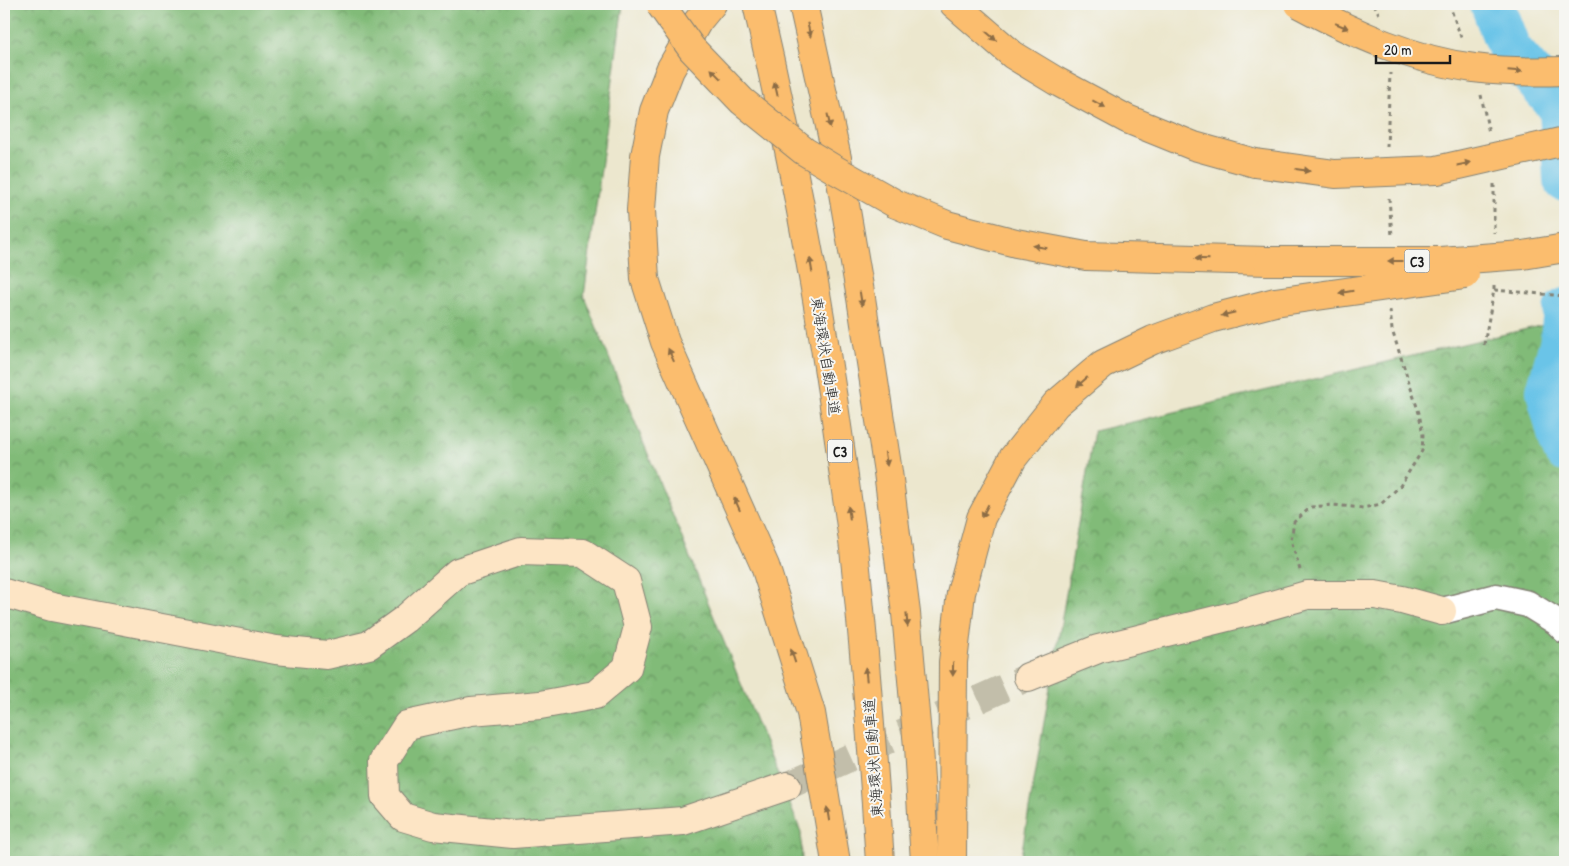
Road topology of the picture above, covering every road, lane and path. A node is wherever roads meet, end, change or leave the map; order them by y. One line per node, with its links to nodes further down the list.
1 (660, 4): 15 (highway, C3, one-way to 1, bridge)
2 (712, 4): 25 (highway, one-way to 2)
3 (757, 4): 26 (highway, 東海環状自動車道 / C3, one-way to 3)
4 (803, 4): 27 (highway, one-way to 27)
5 (954, 4): 11 (highway, one-way to 11, bridge)
6 (1299, 4): 10 (highway, one-way to 10, bridge)
7 (1374, 4): 8 (path)
8 (1382, 19)
9 (1390, 71): 12 (path)
10 (1565, 71)
11 (1565, 141)
12 (1388, 155)
13 (1388, 194): 14 (path)
14 (1393, 242)
15 (1565, 249): 28 (highway, C3, one-way to 28, bridge)
16 (1494, 290): 17 (path)
17 (1565, 296)
18 (1390, 309): 20 (path)
19 (4, 593): 24 (street)
20 (1306, 595): 21 (street); 23 (street)
21 (1442, 611): 22 (street)
22 (1565, 630)
23 (1028, 677)
24 (787, 786)
25 (836, 862)
26 (880, 862)
27 (925, 862)
28 (952, 862)

